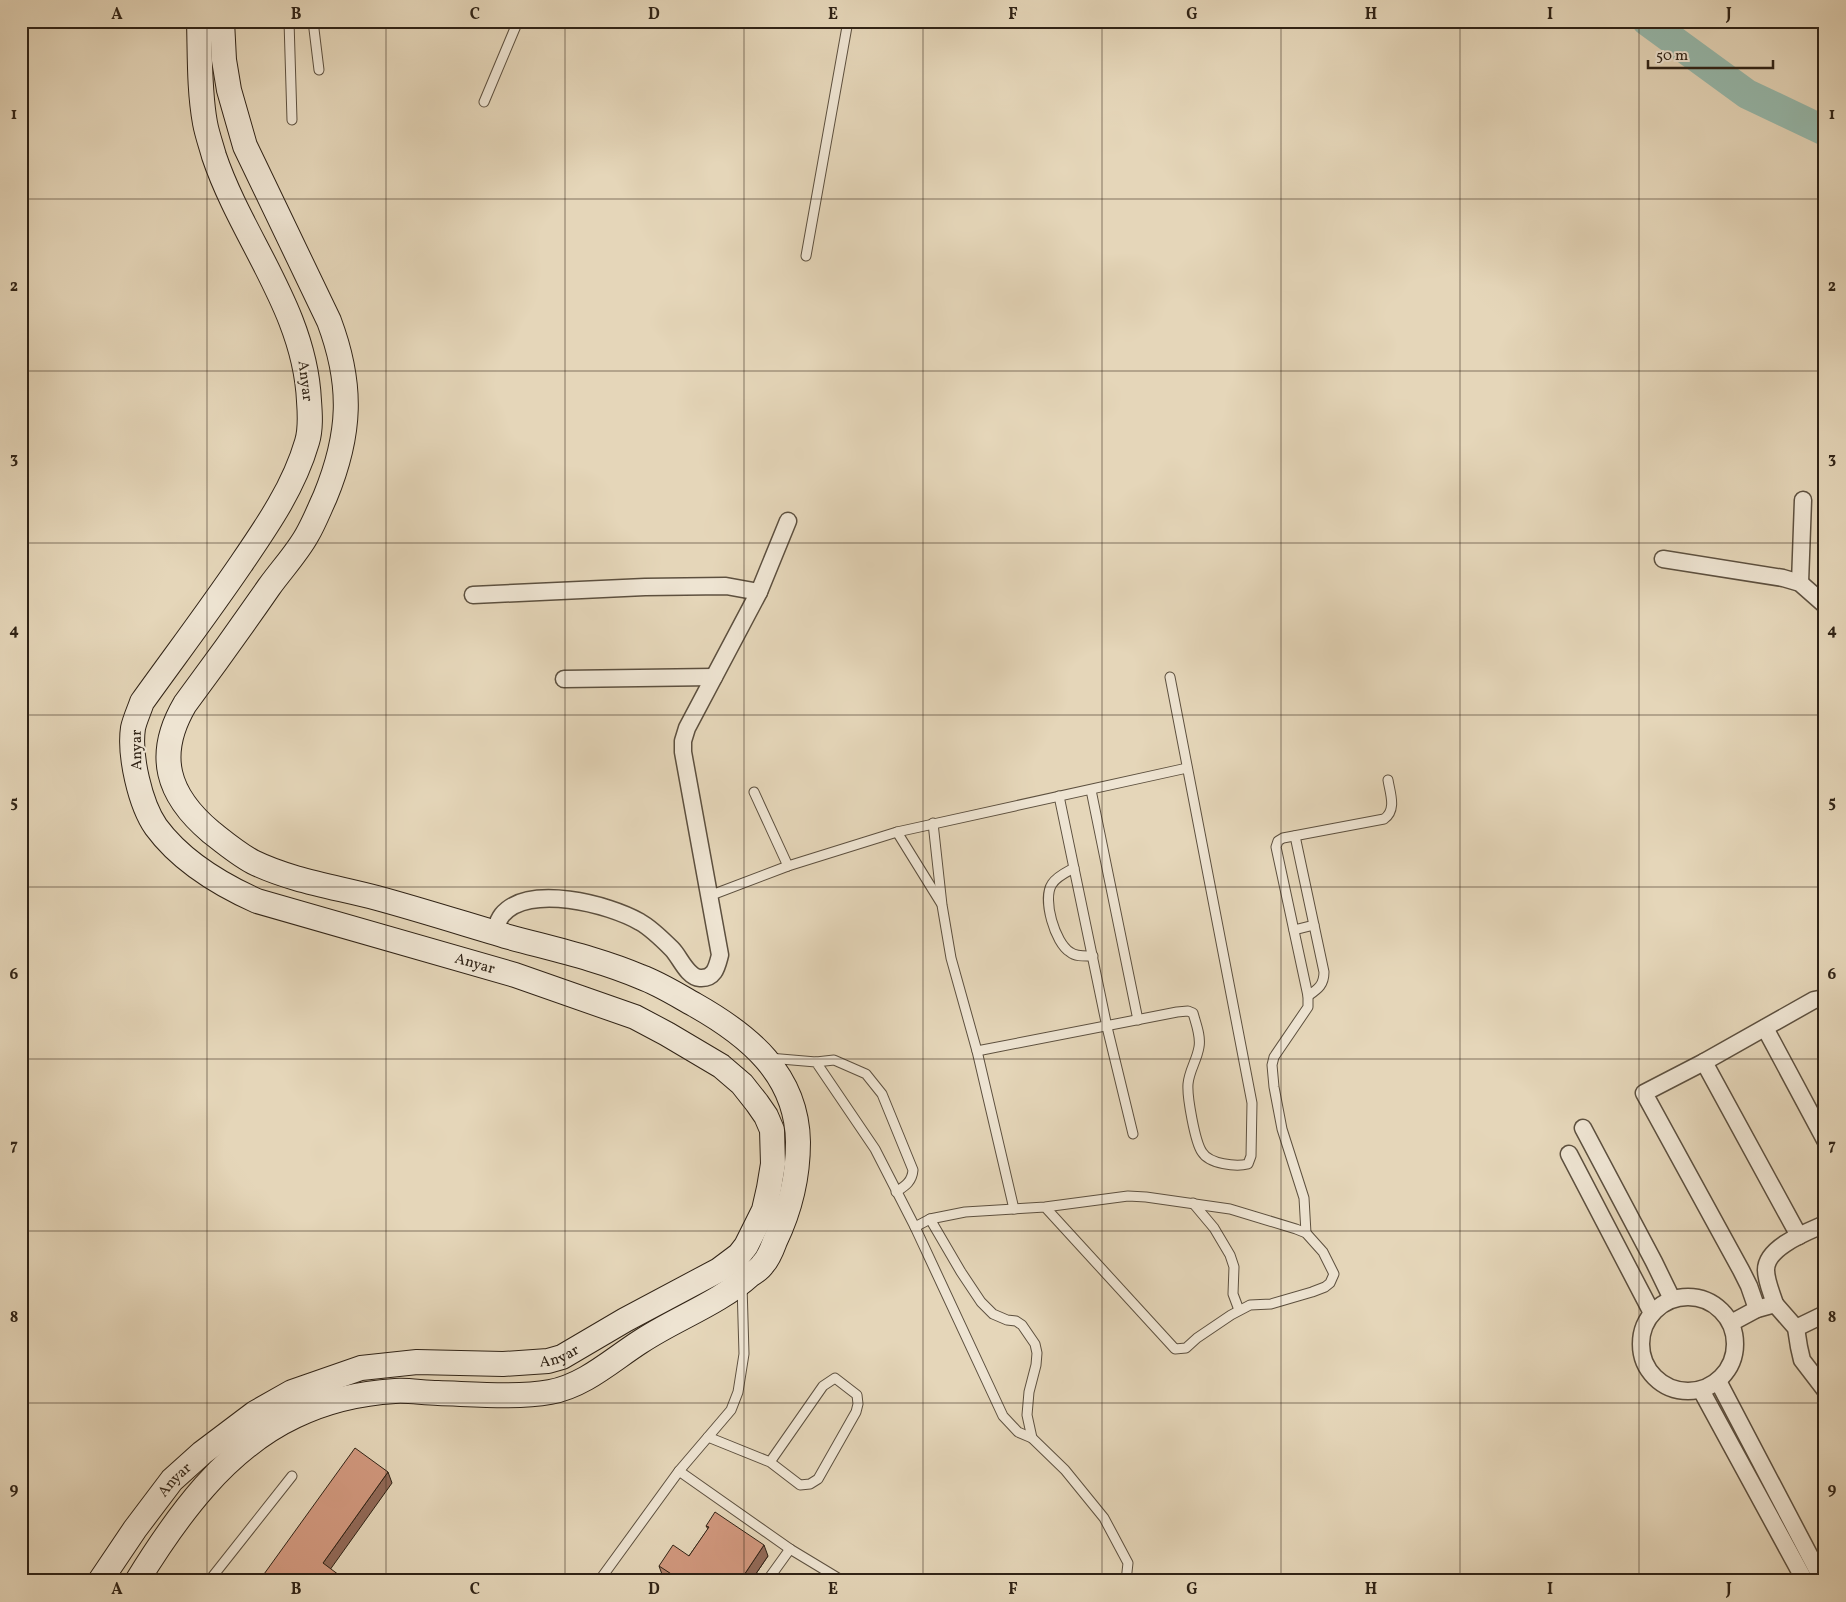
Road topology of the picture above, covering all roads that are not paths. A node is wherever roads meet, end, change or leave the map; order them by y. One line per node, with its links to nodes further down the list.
1 (199, 21): 38 (street, Anyar)
2 (222, 21): 35 (street, Anyar)
3 (289, 21): 9 (lane)
4 (313, 21): 7 (lane)
5 (518, 21): 8 (lane)
6 (848, 21): 10 (lane)
7 (319, 70)
8 (484, 102)
9 (292, 120)
10 (806, 256)
11 (1802, 500): 14 (street)
12 (788, 521): 15 (street)
13 (1663, 559): 14 (street)
14 (1800, 583): 17 (street)
15 (759, 592): 16 (street); 18 (street)
16 (473, 595)
17 (1825, 605)
18 (714, 677): 20 (street); 31 (street)
19 (1170, 677): 21 (lane)
20 (564, 679)
21 (1187, 768): 23 (lane); 41 (lane)
22 (1388, 780): 28 (lane)
23 (1091, 790): 25 (lane); 41 (lane)
24 (754, 792): 29 (lane)
25 (1060, 796): 26 (lane); 30 (lane)
26 (933, 823): 27 (lane); 32 (lane)
27 (897, 832): 29 (lane); 32 (lane)
28 (1296, 836): 33 (lane); 34 (lane)
29 (788, 866): 31 (lane)
30 (1074, 868): 37 (lane); 37 (lane)
31 (709, 896): 35 (street)
32 (942, 905): 44 (lane)
33 (1314, 925): 34 (lane); 39 (lane)
34 (1294, 930): 39 (lane)
35 (494, 933): 36 (street, Anyar)
36 (526, 942): 38 (street); 45 (street, Anyar)
37 (1093, 956): 42 (lane)
38 (515, 975): 61 (street, Anyar)
39 (1308, 996): 59 (lane)
40 (1825, 1004): 43 (street)
41 (1138, 1020): 42 (lane)
42 (1107, 1027): 44 (lane); 49 (lane)
43 (1765, 1028): 47 (street); 50 (street)
44 (977, 1051): 55 (lane)
45 (766, 1058): 46 (lane); 62 (street, Anyar)
46 (816, 1062): 52 (lane); 52 (lane)
47 (1704, 1062): 60 (street); 66 (street)
48 (1583, 1128): 64 (street)
49 (1133, 1134)
50 (1825, 1140)
51 (1570, 1154): 68 (street)
52 (896, 1192): 58 (lane)
53 (1194, 1203): 54 (lane); 59 (lane); 67 (lane)
54 (1045, 1207): 55 (lane); 67 (lane)
55 (1014, 1209): 56 (lane)
56 (930, 1219): 58 (lane); 78 (lane)
57 (1825, 1224): 60 (street)
58 (915, 1227): 78 (lane)
59 (1306, 1233): 67 (lane)
60 (1799, 1236): 65 (street)
61 (746, 1246): 62 (street); 72 (street, Anyar)
62 (765, 1263): 63 (street, Anyar)
63 (742, 1283): 76 (street, Anyar); 77 (lane)
64 (1672, 1299): 68 (street); 70 (street)
65 (1775, 1304): 66 (street); 71 (street)
66 (1757, 1309): 70 (street)
67 (1239, 1310)
68 (1652, 1314): 74 (street)
69 (1825, 1314): 71 (street)
70 (1731, 1323): 73 (street)
71 (1796, 1328): 75 (street)
72 (502, 1364): 76 (street); 83 (street, Anyar)
73 (1718, 1381): 74 (street); 91 (street)
74 (1701, 1390): 90 (street)
75 (1825, 1390)
76 (506, 1394): 84 (street, Anyar)
77 (708, 1437): 79 (lane); 80 (lane)
78 (1032, 1438): 89 (lane)
79 (770, 1462): 79 (lane)
80 (679, 1471): 82 (lane); 86 (lane)
81 (292, 1476): 85 (lane)
82 (790, 1549): 87 (lane); 88 (lane)
83 (100, 1581)
84 (136, 1581)
85 (209, 1581)
86 (599, 1581)
87 (767, 1581)
88 (842, 1581)
89 (1126, 1581)
90 (1805, 1581)
91 (1823, 1581)

